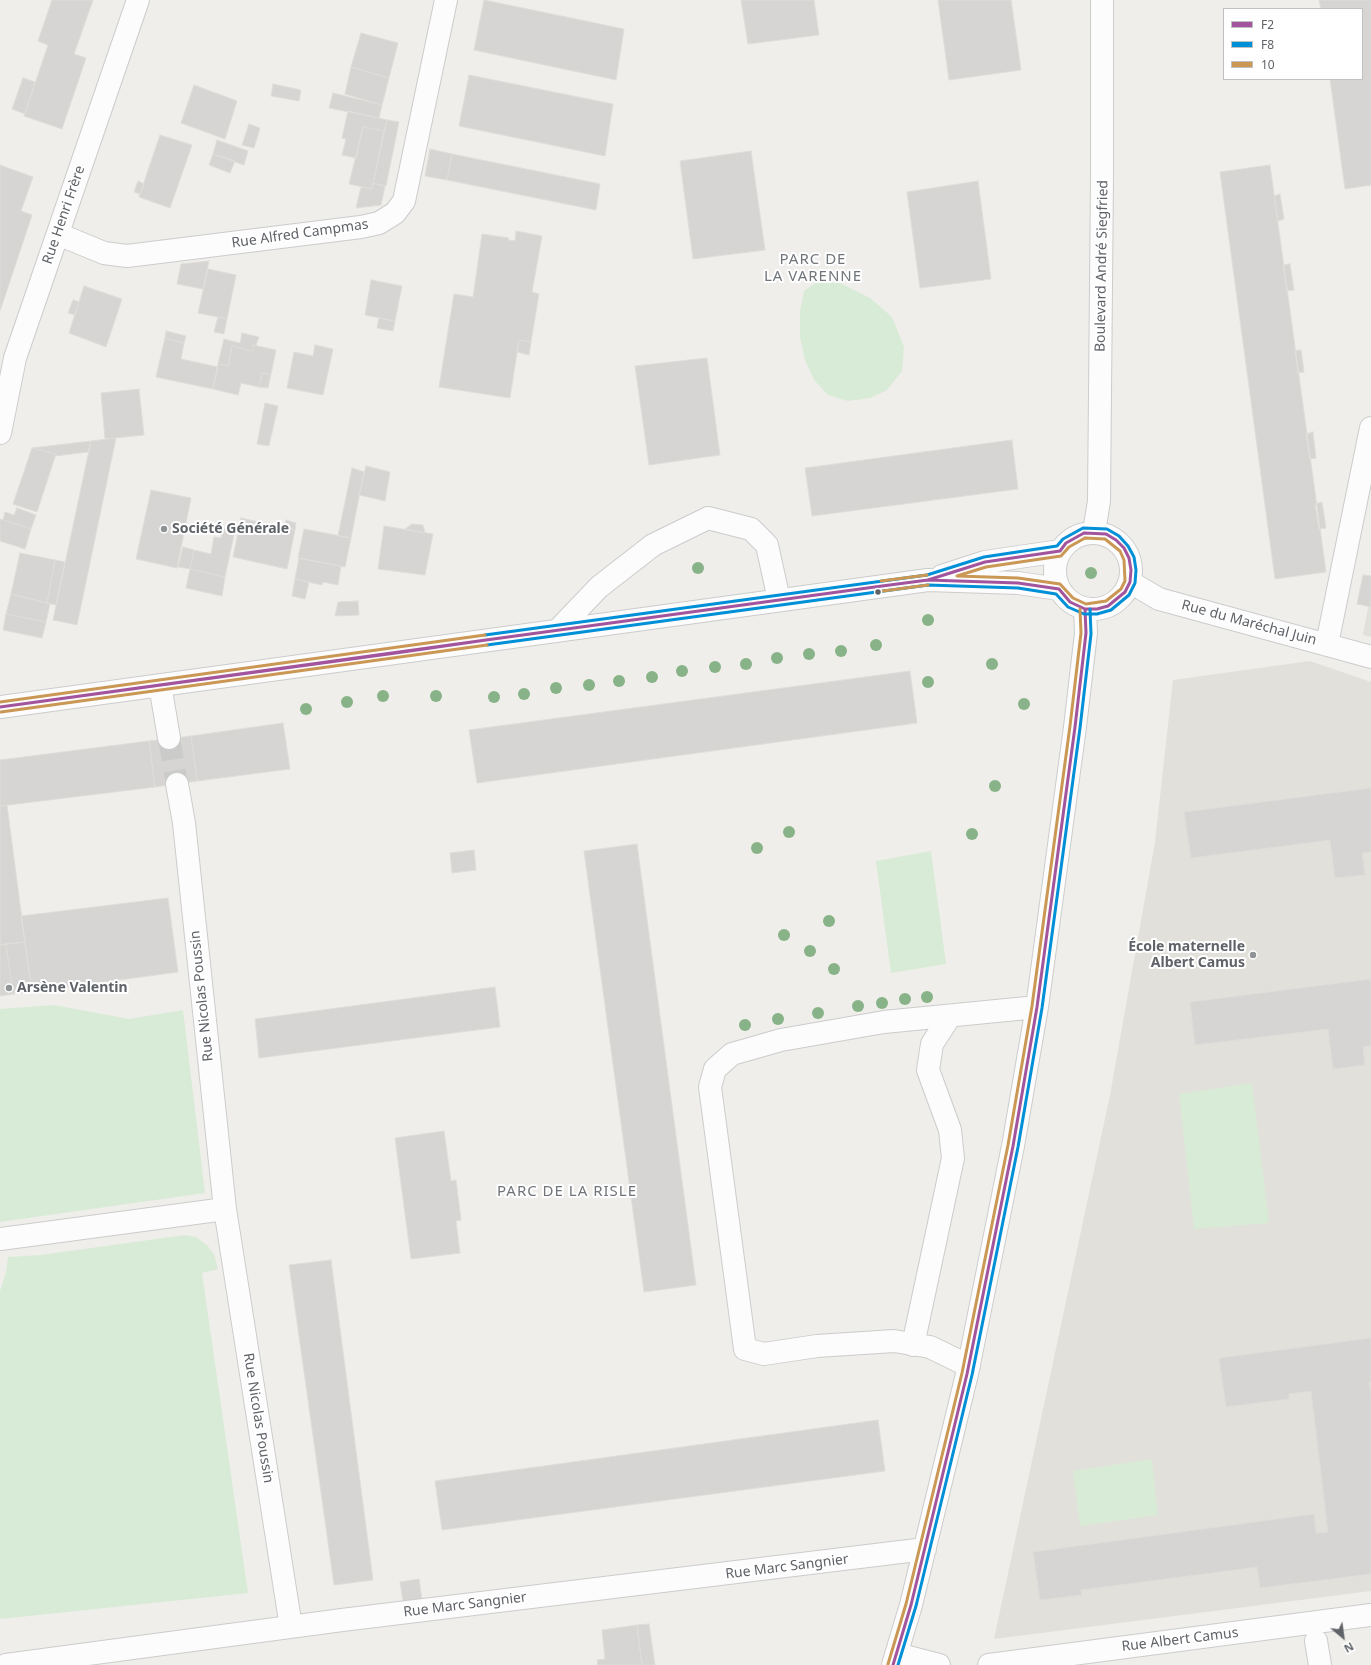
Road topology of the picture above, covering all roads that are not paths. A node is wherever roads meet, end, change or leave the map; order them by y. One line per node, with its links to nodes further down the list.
1 (138, 0): 4 (street, Rue Henri Frère)
2 (446, 0): 4 (street, Rue Alfred Campmas)
3 (1102, 0): 7 (street, Boulevard André Siegfried)
4 (58, 234): 6 (street, Rue Henri Frère)
5 (1371, 428): 15 (street)
6 (0, 433)
7 (1094, 532): 8 (street); 10 (street)
8 (1060, 551): 9 (street); 11 (street)
9 (928, 580): 11 (street); 12 (street)
10 (1130, 582): 13 (street); 15 (street, Rue du Maréchal Juin)
11 (1059, 589): 13 (street)
12 (779, 600): 14 (street); 14 (street)
13 (1085, 609): 21 (street)
14 (556, 631): 17 (street)
15 (1327, 644): 16 (street, Rue du Maréchal Juin)
16 (1371, 657)
17 (160, 685): 18 (street); 19 (street)
18 (0, 707)
19 (169, 738)
20 (177, 784): 23 (street, Rue Nicolas Poussin)
21 (1037, 1007): 22 (street); 26 (street)
22 (950, 1016): 25 (street); 25 (street)
23 (224, 1209): 24 (street); 29 (street, Rue Nicolas Poussin)
24 (0, 1238)
25 (913, 1345): 26 (street)
26 (969, 1366): 27 (street)
27 (925, 1549): 29 (street, Rue Marc Sangnier); 32 (street)
28 (1371, 1615): 31 (street, Rue Albert Camus)
29 (291, 1626): 33 (street, Rue Marc Sangnier)
30 (1316, 1641): 37 (street)
31 (1122, 1656): 36 (street, Rue Albert Camus)
32 (894, 1660): 35 (street)
33 (42, 1663): 34 (street, Rue Marc Sangnier)
34 (6, 1665)
35 (939, 1665)
36 (989, 1665)
37 (1320, 1665)

